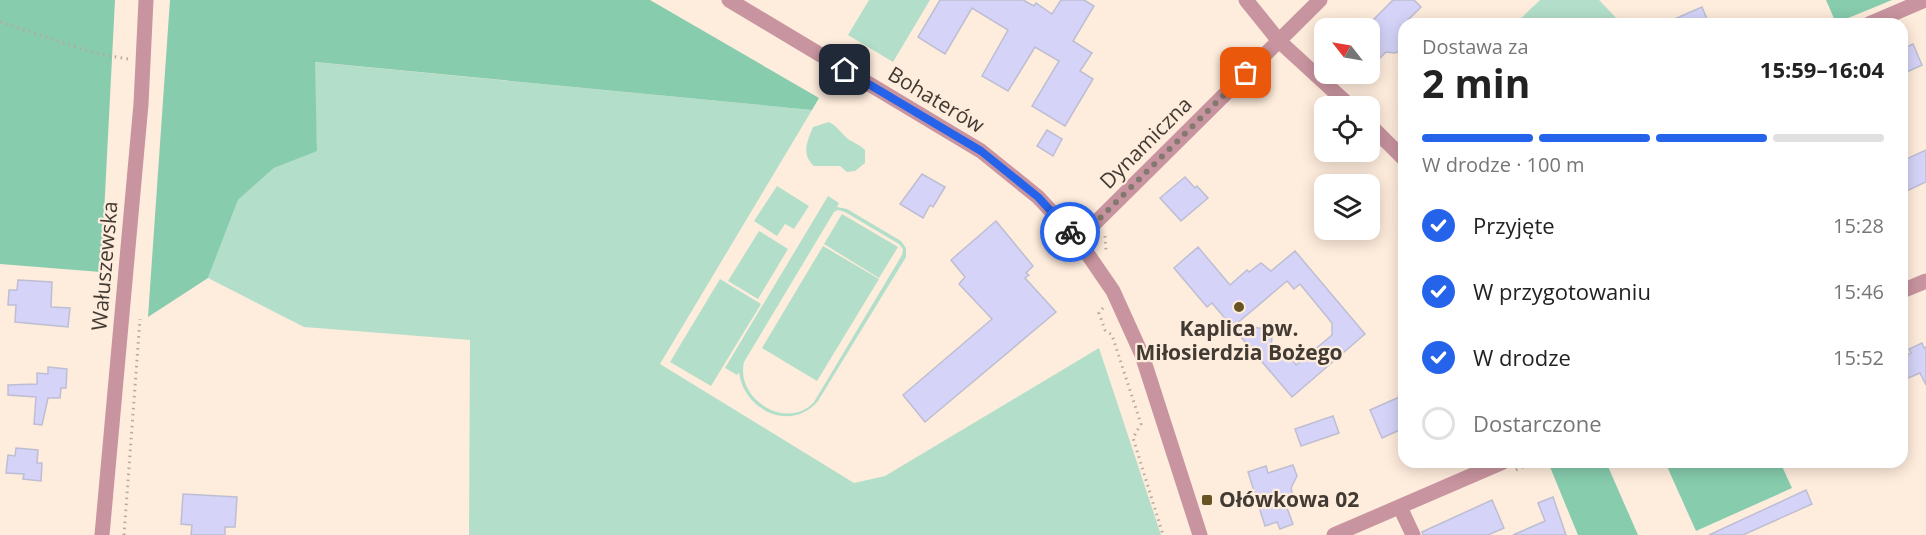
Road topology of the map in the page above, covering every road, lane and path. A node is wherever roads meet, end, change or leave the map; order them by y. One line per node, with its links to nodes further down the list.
1 (146, 0): 9 (street, Wałuszewska)
2 (729, 0): 13 (street, Bohaterów)
3 (1246, 0): 8 (street)
4 (1320, 0): 8 (street, Dynamiczna)
5 (1925, 0): 6 (street)
6 (1883, 18)
7 (0, 22): 9 (path)
8 (1279, 41): 10 (street); 13 (street, Dynamiczna)
9 (143, 62): 18 (street, Wałuszewska)
10 (1339, 96)
11 (1380, 135): 12 (street)
12 (1398, 153)
13 (1078, 240): 19 (street, Bohaterów)
14 (1926, 281): 15 (street)
15 (1908, 288)
16 (1489, 468): 17 (street)
17 (1400, 507): 20 (street); 21 (street)
18 (102, 535)
19 (1200, 535)
20 (1334, 535)
21 (1413, 535)

